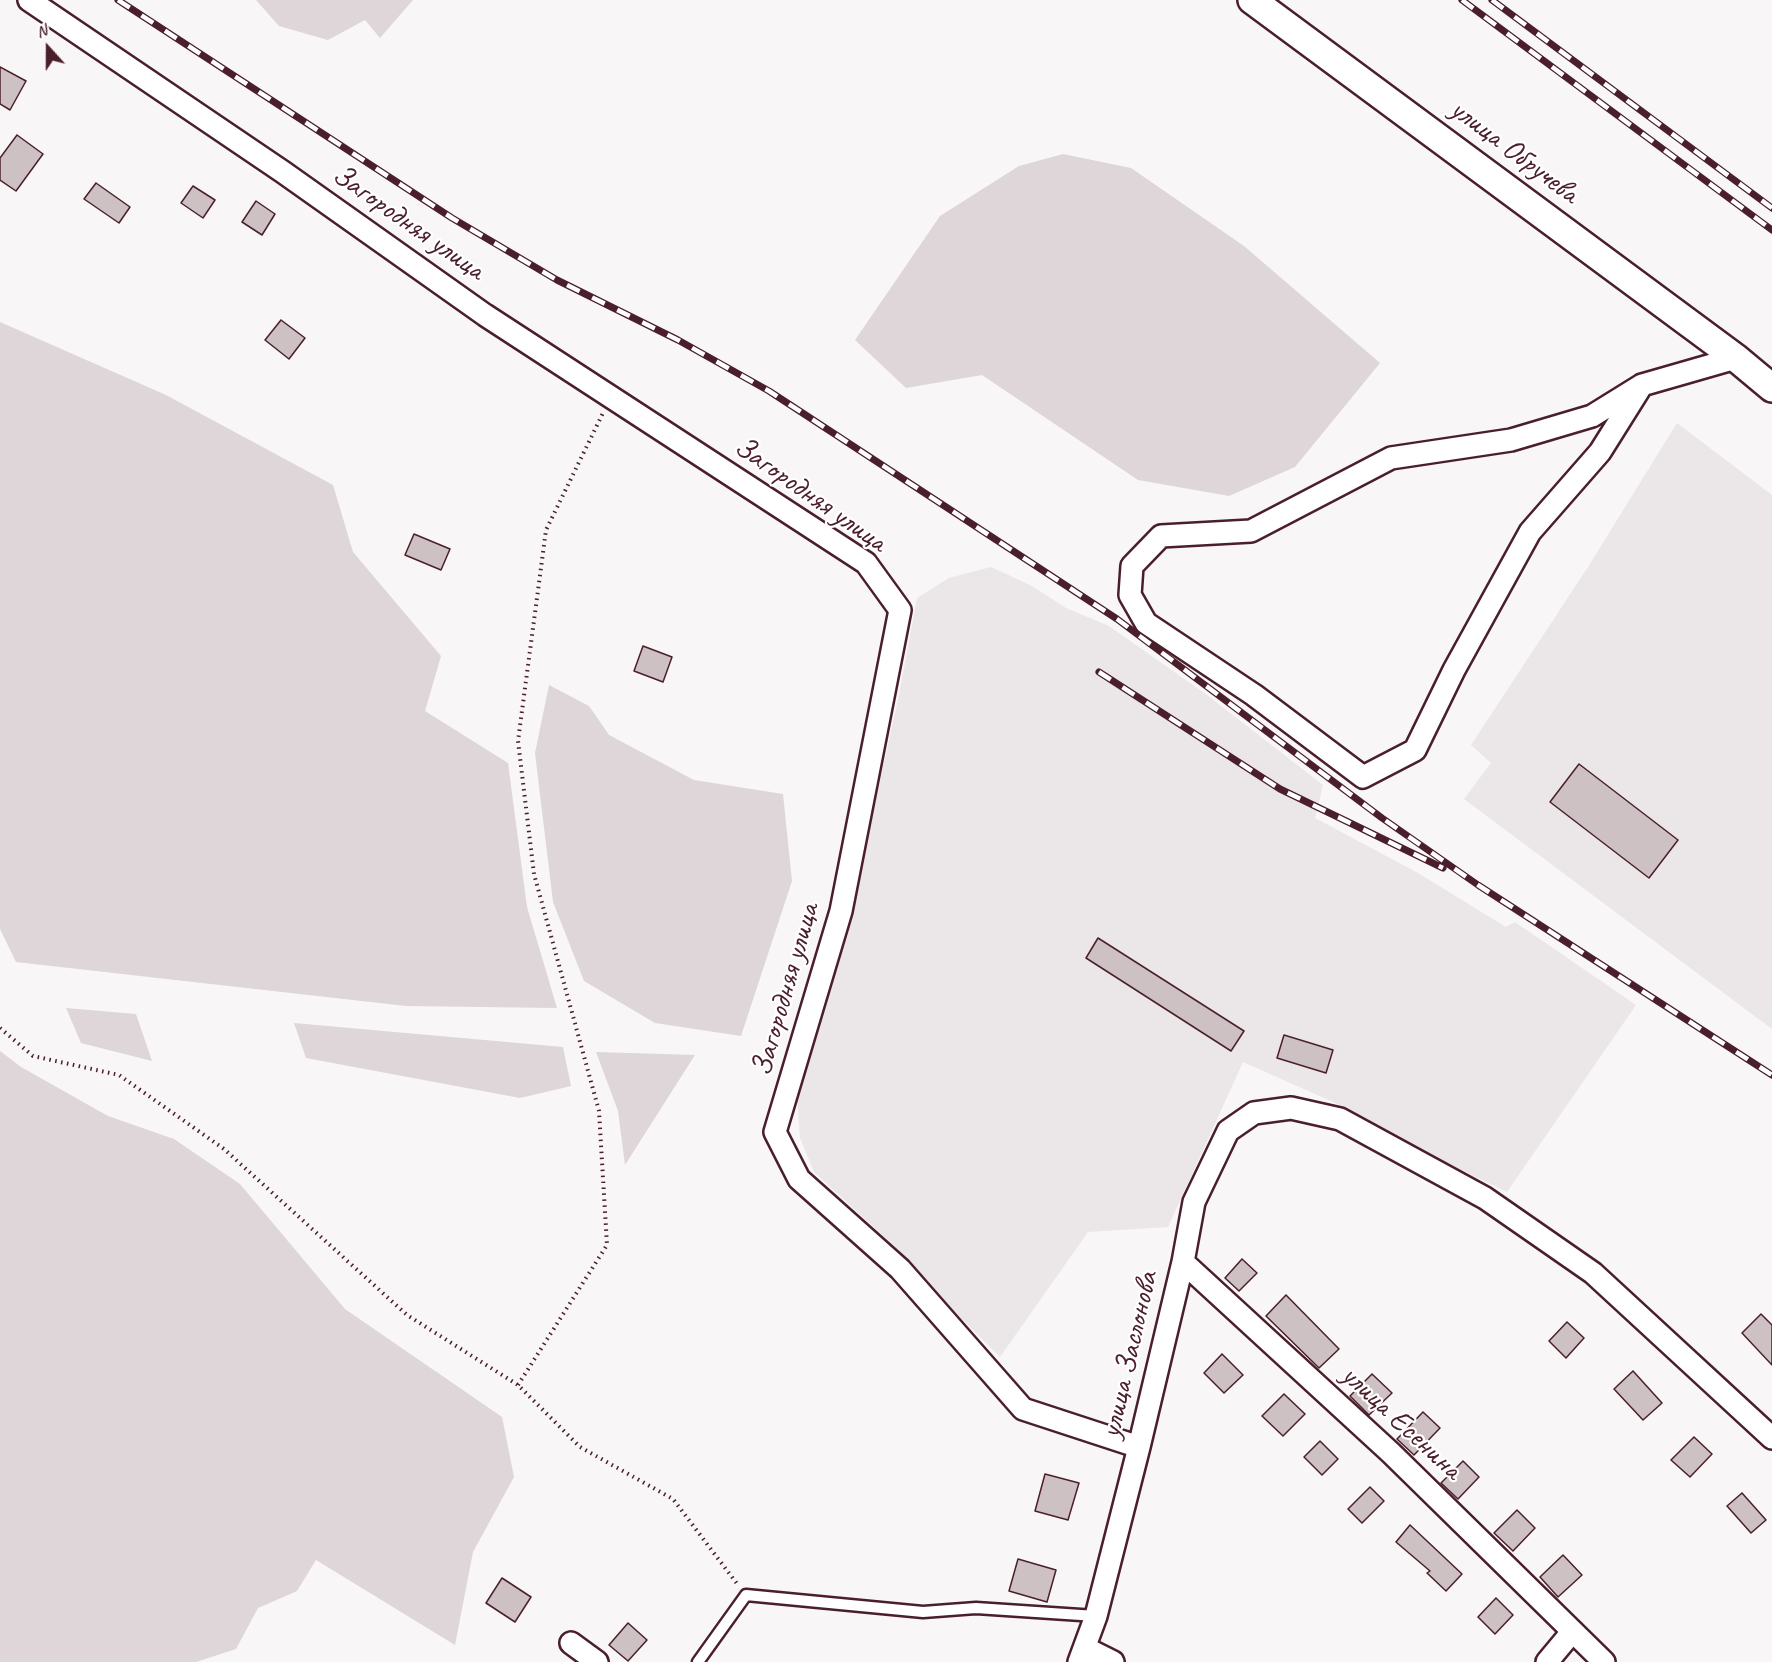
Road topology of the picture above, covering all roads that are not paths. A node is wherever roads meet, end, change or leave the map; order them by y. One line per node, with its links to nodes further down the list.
1 (29, 0): 8 (street, Загородняя улица)
2 (1252, 0): 3 (street, улица Обручева)
3 (1736, 358): 4 (street); 5 (street, улица Обручева)
4 (1642, 386): 4 (street)
5 (1772, 388)
6 (1183, 1262): 7 (street, улица Заслонова); 8 (street, улица Заслонова); 10 (street, улица Есенина)
7 (1772, 1438)
8 (1139, 1447): 9 (street, улица Заслонова)
9 (1096, 1616): 12 (street, улица Заслонова); 14 (lane)
10 (1572, 1632): 16 (street); 17 (street, улица Есенина)
11 (570, 1643): 13 (street)
12 (1082, 1655): 15 (street)
13 (597, 1662)
14 (698, 1662)
15 (1113, 1662)
16 (1547, 1662)
17 (1604, 1662)

